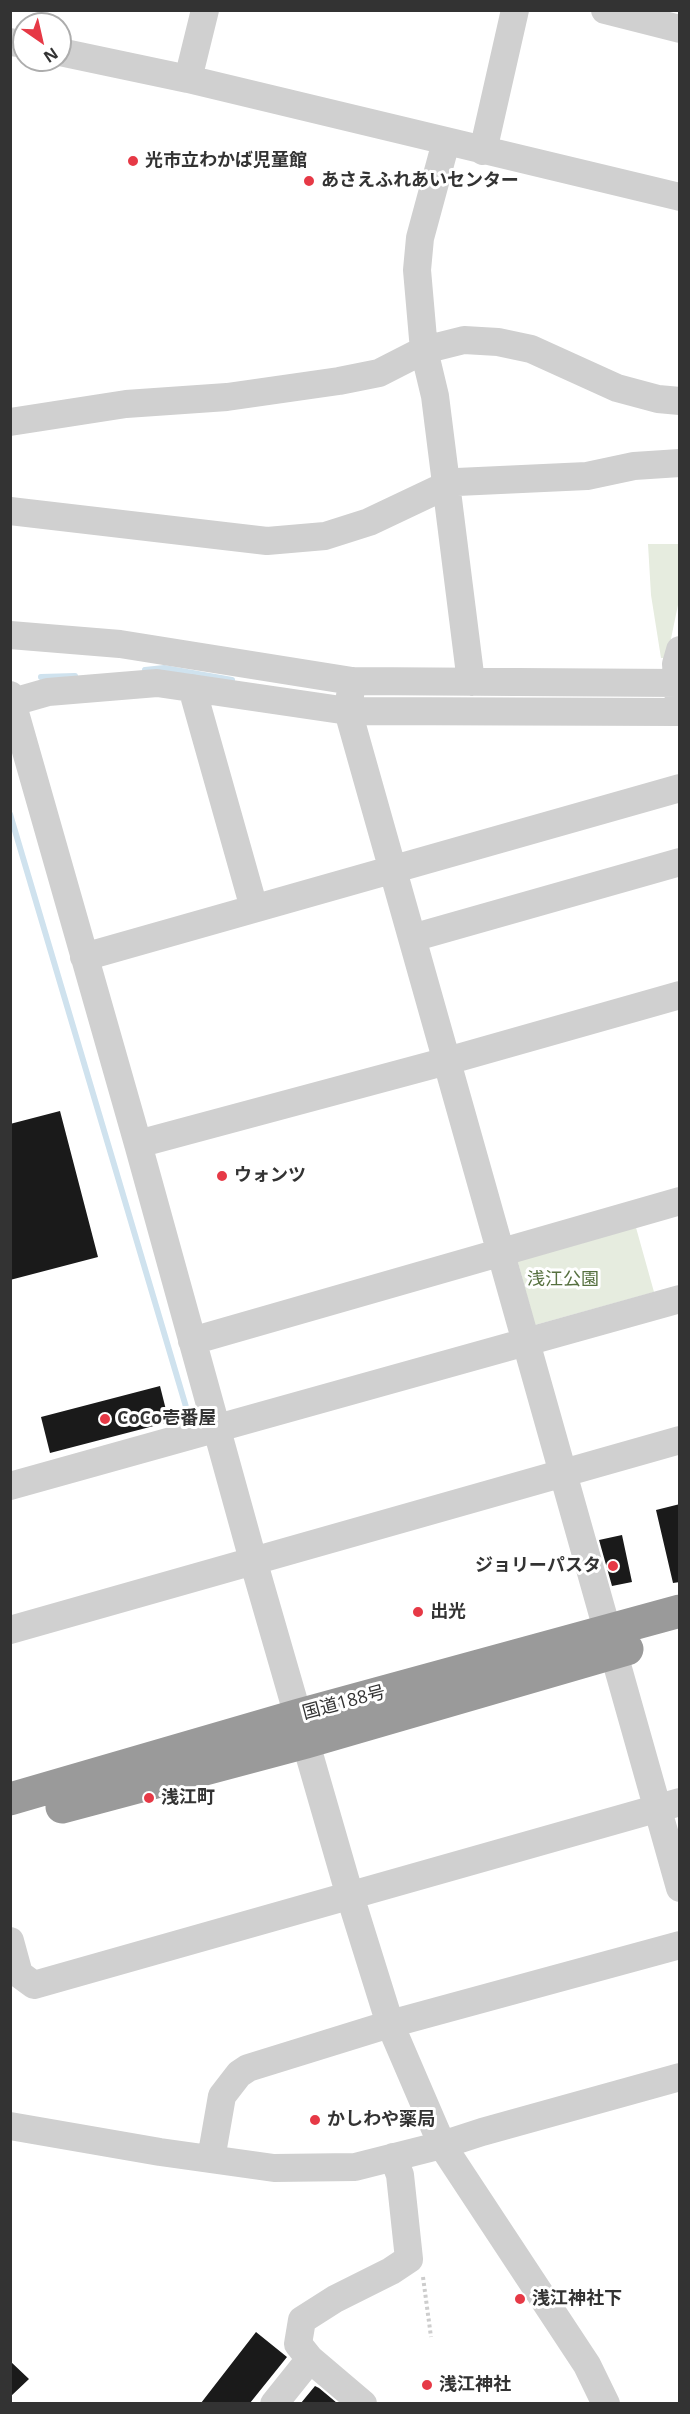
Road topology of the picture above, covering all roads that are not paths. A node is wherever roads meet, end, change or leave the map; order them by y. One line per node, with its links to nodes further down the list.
1 (205, 10): 6 (street)
2 (515, 10): 8 (street)
3 (605, 10): 4 (street)
4 (680, 29)
5 (72, 55): 6 (street)
6 (188, 79): 7 (street)
7 (446, 142): 8 (street); 10 (street)
8 (483, 151): 9 (street)
9 (680, 197)
10 (424, 350): 11 (street); 12 (street); 14 (street)
11 (680, 401)
12 (10, 422)
13 (680, 463): 14 (street)
14 (445, 486): 15 (street); 19 (street)
15 (10, 510)
16 (10, 635): 18 (street)
17 (680, 650): 21 (street)
18 (352, 681): 19 (street); 23 (street)
19 (471, 682): 21 (street)
20 (192, 688): 22 (street); 23 (street); 28 (street)
21 (678, 689)
22 (12, 698): 30 (street)
23 (348, 711): 24 (street); 27 (street)
24 (680, 712)
25 (680, 788): 27 (street)
26 (680, 862): 29 (street)
27 (392, 870): 28 (street); 29 (street)
28 (254, 909): 30 (street)
29 (412, 938): 32 (street)
30 (84, 957): 33 (street)
31 (680, 995): 32 (street)
32 (447, 1061): 33 (street); 35 (street)
33 (138, 1144): 37 (street)
34 (680, 1201): 35 (street)
35 (500, 1253): 37 (street); 38 (street)
36 (680, 1299): 38 (street)
37 (192, 1341): 39 (street)
38 (525, 1342): 39 (street); 41 (street)
39 (217, 1427): 42 (street); 43 (street)
40 (680, 1440): 41 (street)
41 (562, 1472): 43 (street); 47 (street)
42 (10, 1486)
43 (253, 1560): 45 (street); 48 (street)
44 (680, 1611): 47 (highway, 国道188号)
45 (10, 1630)
46 (680, 1634): 47 (highway, 国道188号)
47 (610, 1642): 48 (highway, 国道188号); 50 (street)
48 (302, 1729): 49 (highway, 国道188号); 51 (highway, 国道188号); 53 (street)
49 (10, 1799)
50 (668, 1805): 52 (street); 53 (street)
51 (10, 1821)
52 (680, 1888)
53 (350, 1896): 54 (street); 56 (street)
54 (10, 1941)
55 (680, 1945): 56 (street)
56 (390, 2024): 59 (street); 61 (street)
57 (680, 2078): 59 (street)
58 (10, 2126): 61 (street)
59 (442, 2145): 60 (street); 65 (street)
60 (393, 2157): 61 (street); 62 (street)
61 (211, 2159)
62 (310, 2360): 63 (street); 64 (street)
63 (274, 2403)
64 (363, 2403)
65 (606, 2403)

